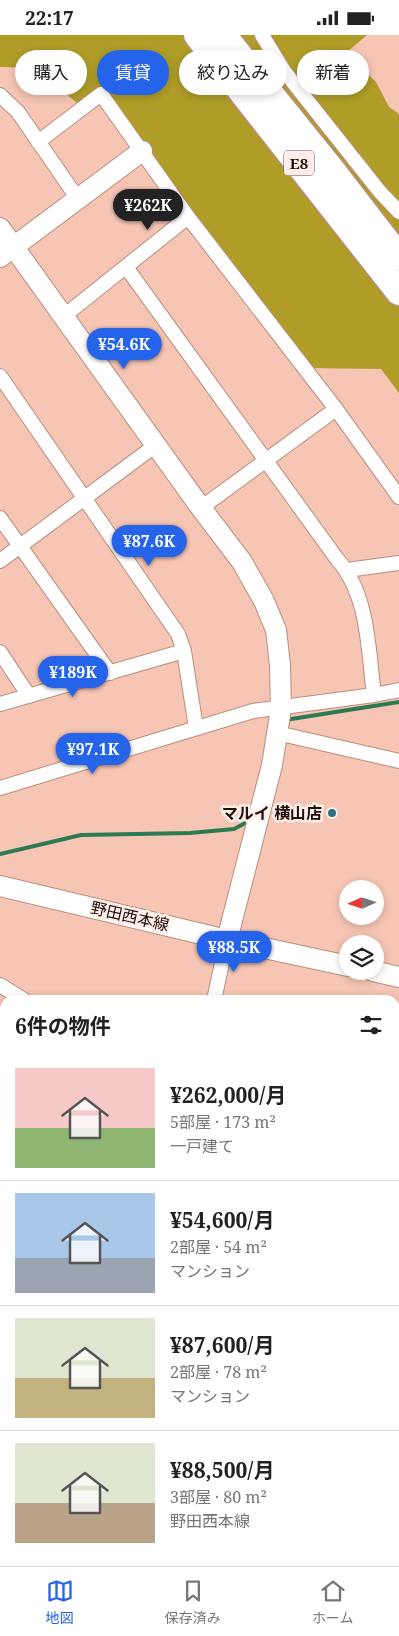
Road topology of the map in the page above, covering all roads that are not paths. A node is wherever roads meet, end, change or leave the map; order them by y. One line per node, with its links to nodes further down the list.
1 (197, 35): 14 (highway, E8)
2 (223, 35): 12 (highway, E8)
3 (262, 35): 8 (street)
4 (0, 95): 5 (street)
5 (38, 141): 6 (street); 7 (street)
6 (142, 151): 7 (street); 9 (street)
7 (78, 199): 11 (street)
8 (399, 212)
9 (188, 217): 13 (street); 17 (street)
10 (0, 228): 11 (street)
11 (7, 252): 15 (street)
12 (399, 257)
13 (126, 267): 15 (street); 19 (street)
14 (399, 292)
15 (64, 316): 18 (street)
16 (0, 377): 21 (street)
17 (336, 409): 19 (street); 20 (street)
18 (156, 445): 21 (street); 22 (street)
19 (267, 461): 22 (street); 27 (street)
20 (399, 497)
21 (84, 498): 24 (street); 28 (street)
22 (201, 508): 35 (street)
23 (0, 517): 24 (street)
24 (20, 546): 25 (street); 30 (street)
25 (0, 561)
26 (399, 563): 27 (street)
27 (347, 570): 32 (street)
28 (184, 651): 30 (street); 36 (street)
29 (0, 652): 33 (street)
30 (110, 673): 33 (street)
31 (399, 690): 32 (street)
32 (374, 695): 35 (street)
33 (29, 696): 34 (street)
34 (0, 704)
35 (279, 720): 36 (street); 37 (street); 40 (street)
36 (196, 728): 38 (street)
37 (399, 761)
38 (0, 788)
39 (0, 886): 40 (street, 野田西本線)
40 (227, 940): 41 (street, 野田西本線); 46 (street)
41 (339, 964)
42 (384, 974): 43 (street)
43 (399, 977)
44 (0, 985): 45 (street)
45 (16, 995)
46 (215, 995)

